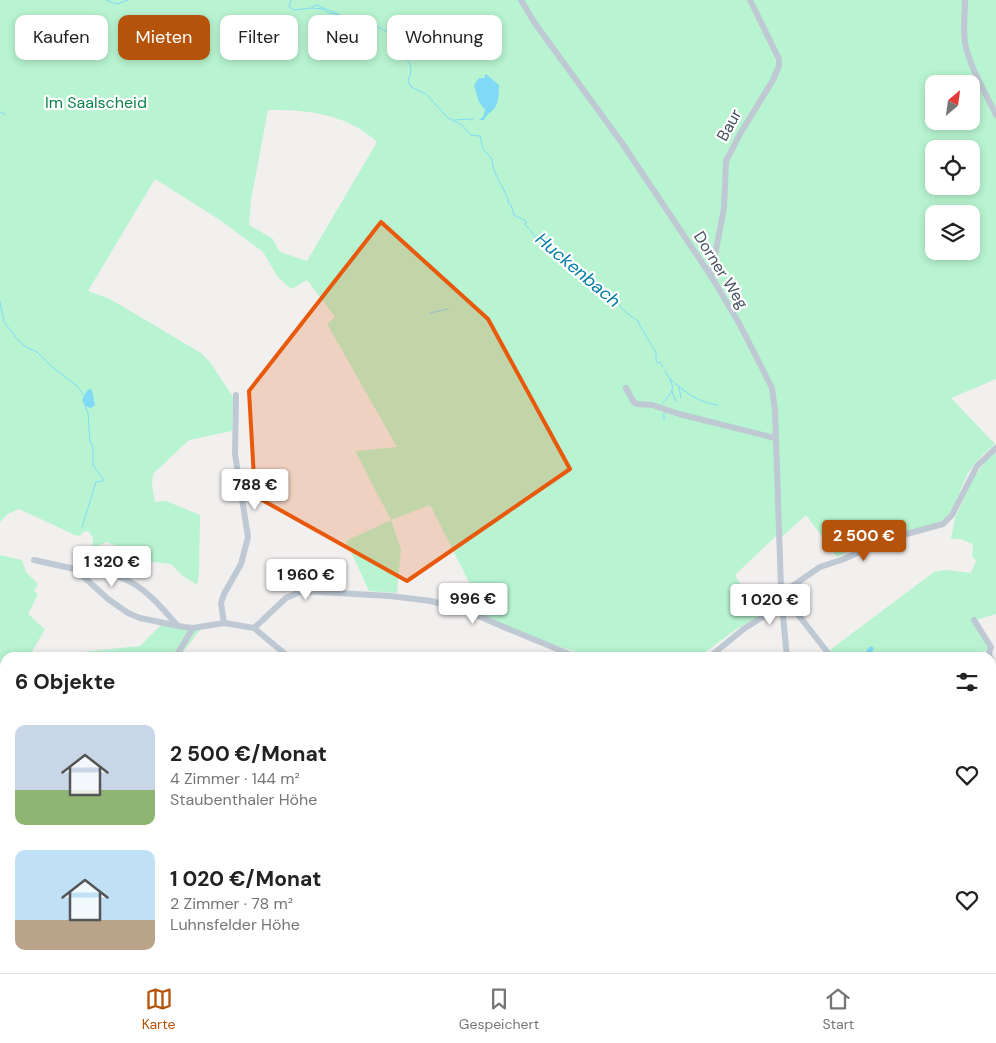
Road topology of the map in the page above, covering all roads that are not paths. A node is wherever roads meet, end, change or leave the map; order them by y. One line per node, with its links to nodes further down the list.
1 (521, 0): 5 (street, Dorner Weg)
2 (750, 0): 5 (street, Baur)
3 (965, 0): 4 (street)
4 (996, 115)
5 (711, 276): 8 (street, Dorner Weg)
6 (626, 388): 8 (street)
7 (236, 395): 15 (street)
8 (775, 438): 12 (street, Dorner Weg)
9 (996, 448): 12 (street)
10 (34, 560): 11 (street)
11 (75, 569): 16 (street); 16 (street)
12 (784, 595): 13 (street)
13 (782, 605): 22 (street); 23 (street); 24 (street)
14 (974, 620): 25 (street)
15 (224, 623): 17 (street); 18 (street)
16 (177, 625): 17 (street)
17 (194, 628): 19 (street)
18 (254, 628): 20 (street); 21 (street)
19 (178, 652)
20 (283, 652)
21 (565, 652)
22 (715, 652)
23 (786, 652)
24 (827, 652)
25 (990, 652)

